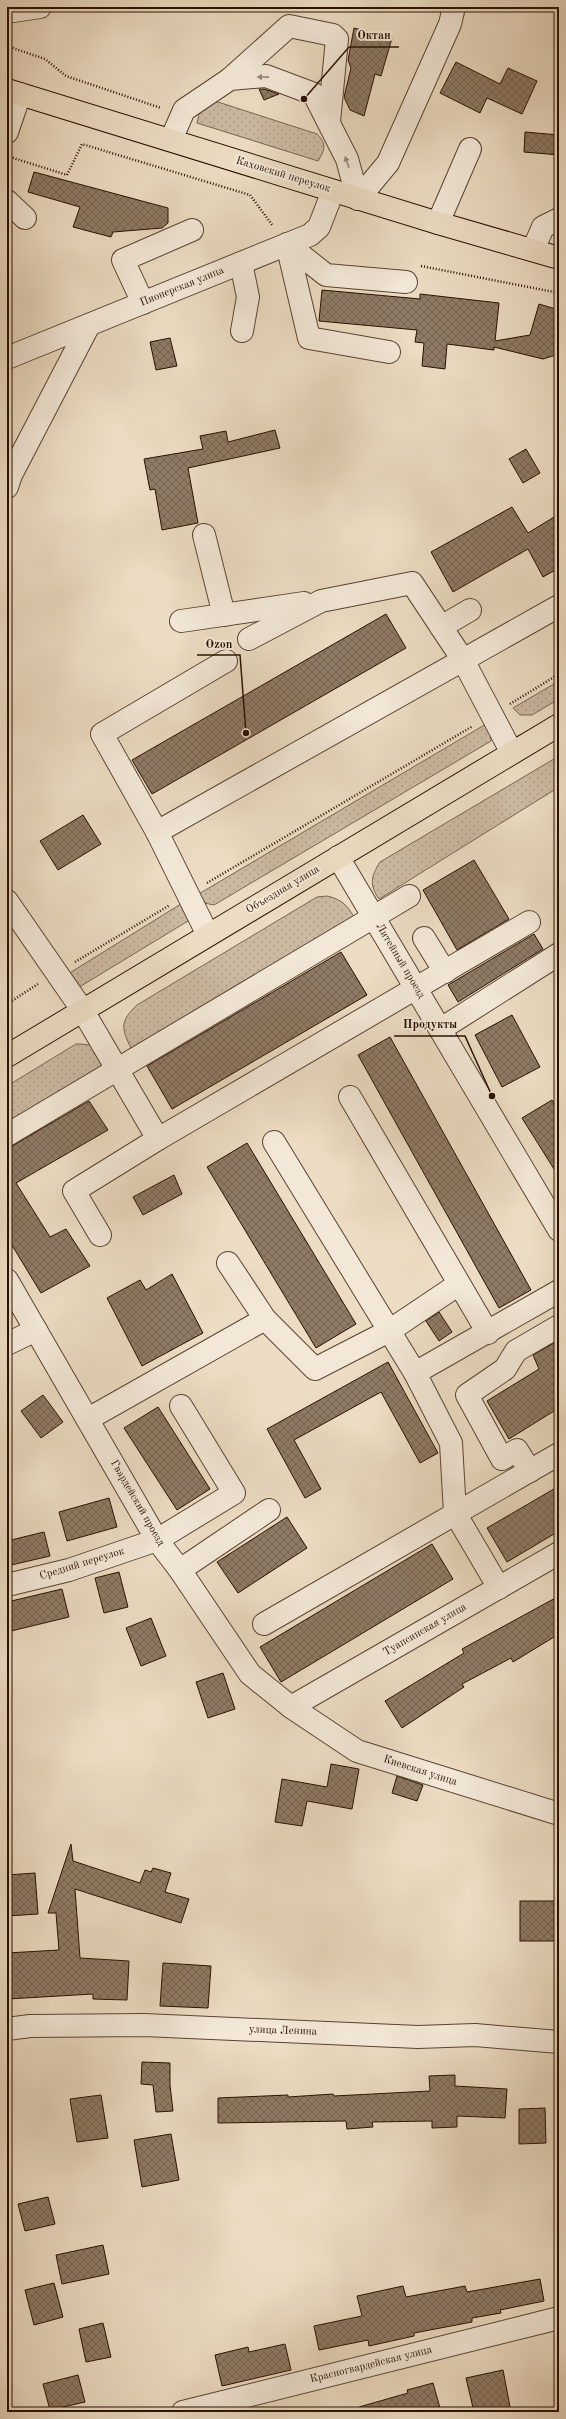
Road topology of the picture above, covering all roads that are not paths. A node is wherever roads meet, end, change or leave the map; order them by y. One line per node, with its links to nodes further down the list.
1 (40, 7): 3 (street)
2 (454, 7): 11 (street)
3 (7, 12)
4 (230, 79): 6 (street, one-way to 4); 6 (street); 8 (street)
5 (13, 92): 7 (street); 8 (main road, Каховский переулок)
6 (329, 122): 11 (street, one-way to 6)
7 (7, 132)
8 (171, 140): 10 (main road, Каховский переулок)
9 (470, 149): 15 (street)
10 (333, 190): 11 (main road, Каховский переулок); 17 (street, Пионерская улица)
11 (358, 199): 15 (main road, Каховский переулок)
12 (7, 201): 13 (street)
13 (25, 218)
14 (559, 219): 18 (street)
15 (438, 223): 18 (main road, Каховский переулок)
16 (192, 230): 22 (street)
17 (287, 244): 20 (street, Пионерская улица); 21 (street); 25 (street)
18 (533, 250): 19 (main road, Каховский переулок)
19 (559, 258)
20 (241, 263): 22 (street, Пионерская улица); 24 (street)
21 (406, 282)
22 (143, 303): 23 (street, Пионерская улица)
23 (89, 325): 26 (street, Пионерская улица); 27 (street)
24 (242, 331)
25 (389, 352)
26 (7, 358)
27 (7, 487)
28 (204, 535): 32 (street)
29 (321, 601): 32 (street); 34 (street); 35 (street)
30 (559, 606): 36 (street)
31 (470, 610): 34 (street)
32 (224, 615): 33 (street)
33 (181, 622)
34 (441, 627): 36 (street)
35 (249, 639)
36 (462, 660): 39 (street); 40 (street)
37 (226, 661): 40 (street)
38 (559, 725): 39 (main road, Объездная улица)
39 (512, 753): 41 (main road, Объездная улица)
40 (157, 832): 46 (street)
41 (338, 857): 44 (street, Литейный проезд); 46 (main road, Объездная улица)
42 (409, 896): 44 (street)
43 (7, 901): 51 (street)
44 (373, 916): 50 (street, Литейный проезд); 54 (street)
45 (529, 922): 49 (street)
46 (208, 934): 51 (main road, Объездная улица)
47 (424, 938): 49 (street)
48 (559, 954): 52 (street)
49 (445, 972): 50 (street)
50 (416, 990): 52 (street, Литейный проезд); 57 (street)
51 (83, 1010): 53 (main road, Объездная улица); 54 (street)
52 (440, 1029): 59 (street, Литейный проезд)
53 (7, 1056)
54 (117, 1069): 56 (street); 57 (street)
55 (350, 1097): 64 (street)
56 (7, 1135)
57 (158, 1138): 61 (street)
58 (274, 1142): 69 (street)
59 (551, 1200): 60 (street, Литейный проезд)
60 (559, 1230)
61 (100, 1234)
62 (228, 1262): 66 (street)
63 (7, 1280): 68 (street, Гвардейский проезд)
64 (459, 1284): 69 (street); 70 (street)
65 (559, 1291): 70 (street)
66 (265, 1319): 69 (street); 74 (street)
67 (559, 1326): 76 (street)
68 (36, 1330): 71 (street); 74 (street, Гвардейский проезд)
69 (389, 1330): 72 (street)
70 (488, 1333): 72 (street)
71 (7, 1344)
72 (416, 1373): 78 (street)
73 (181, 1406): 79 (street, Средний переулок)
74 (88, 1419): 79 (street, Гвардейский проезд)
75 (559, 1454): 76 (street)
76 (530, 1471): 78 (street)
77 (269, 1510): 81 (street)
78 (455, 1514): 83 (street); 84 (street)
79 (157, 1540): 81 (street, Гвардейский проезд); 82 (street, Средний переулок)
80 (559, 1553): 83 (street, Туапсинская улица)
81 (180, 1570): 85 (street, Гвардейский проезд)
82 (7, 1585)
83 (499, 1588): 85 (street, Туапсинская улица)
84 (264, 1624)
85 (291, 1707): 86 (street, Киевская улица)
86 (559, 1814)
87 (7, 2029): 88 (street, улица Ленина)
88 (559, 2042)
89 (559, 2318): 90 (street, Красногвардейская улица)
90 (183, 2412)

